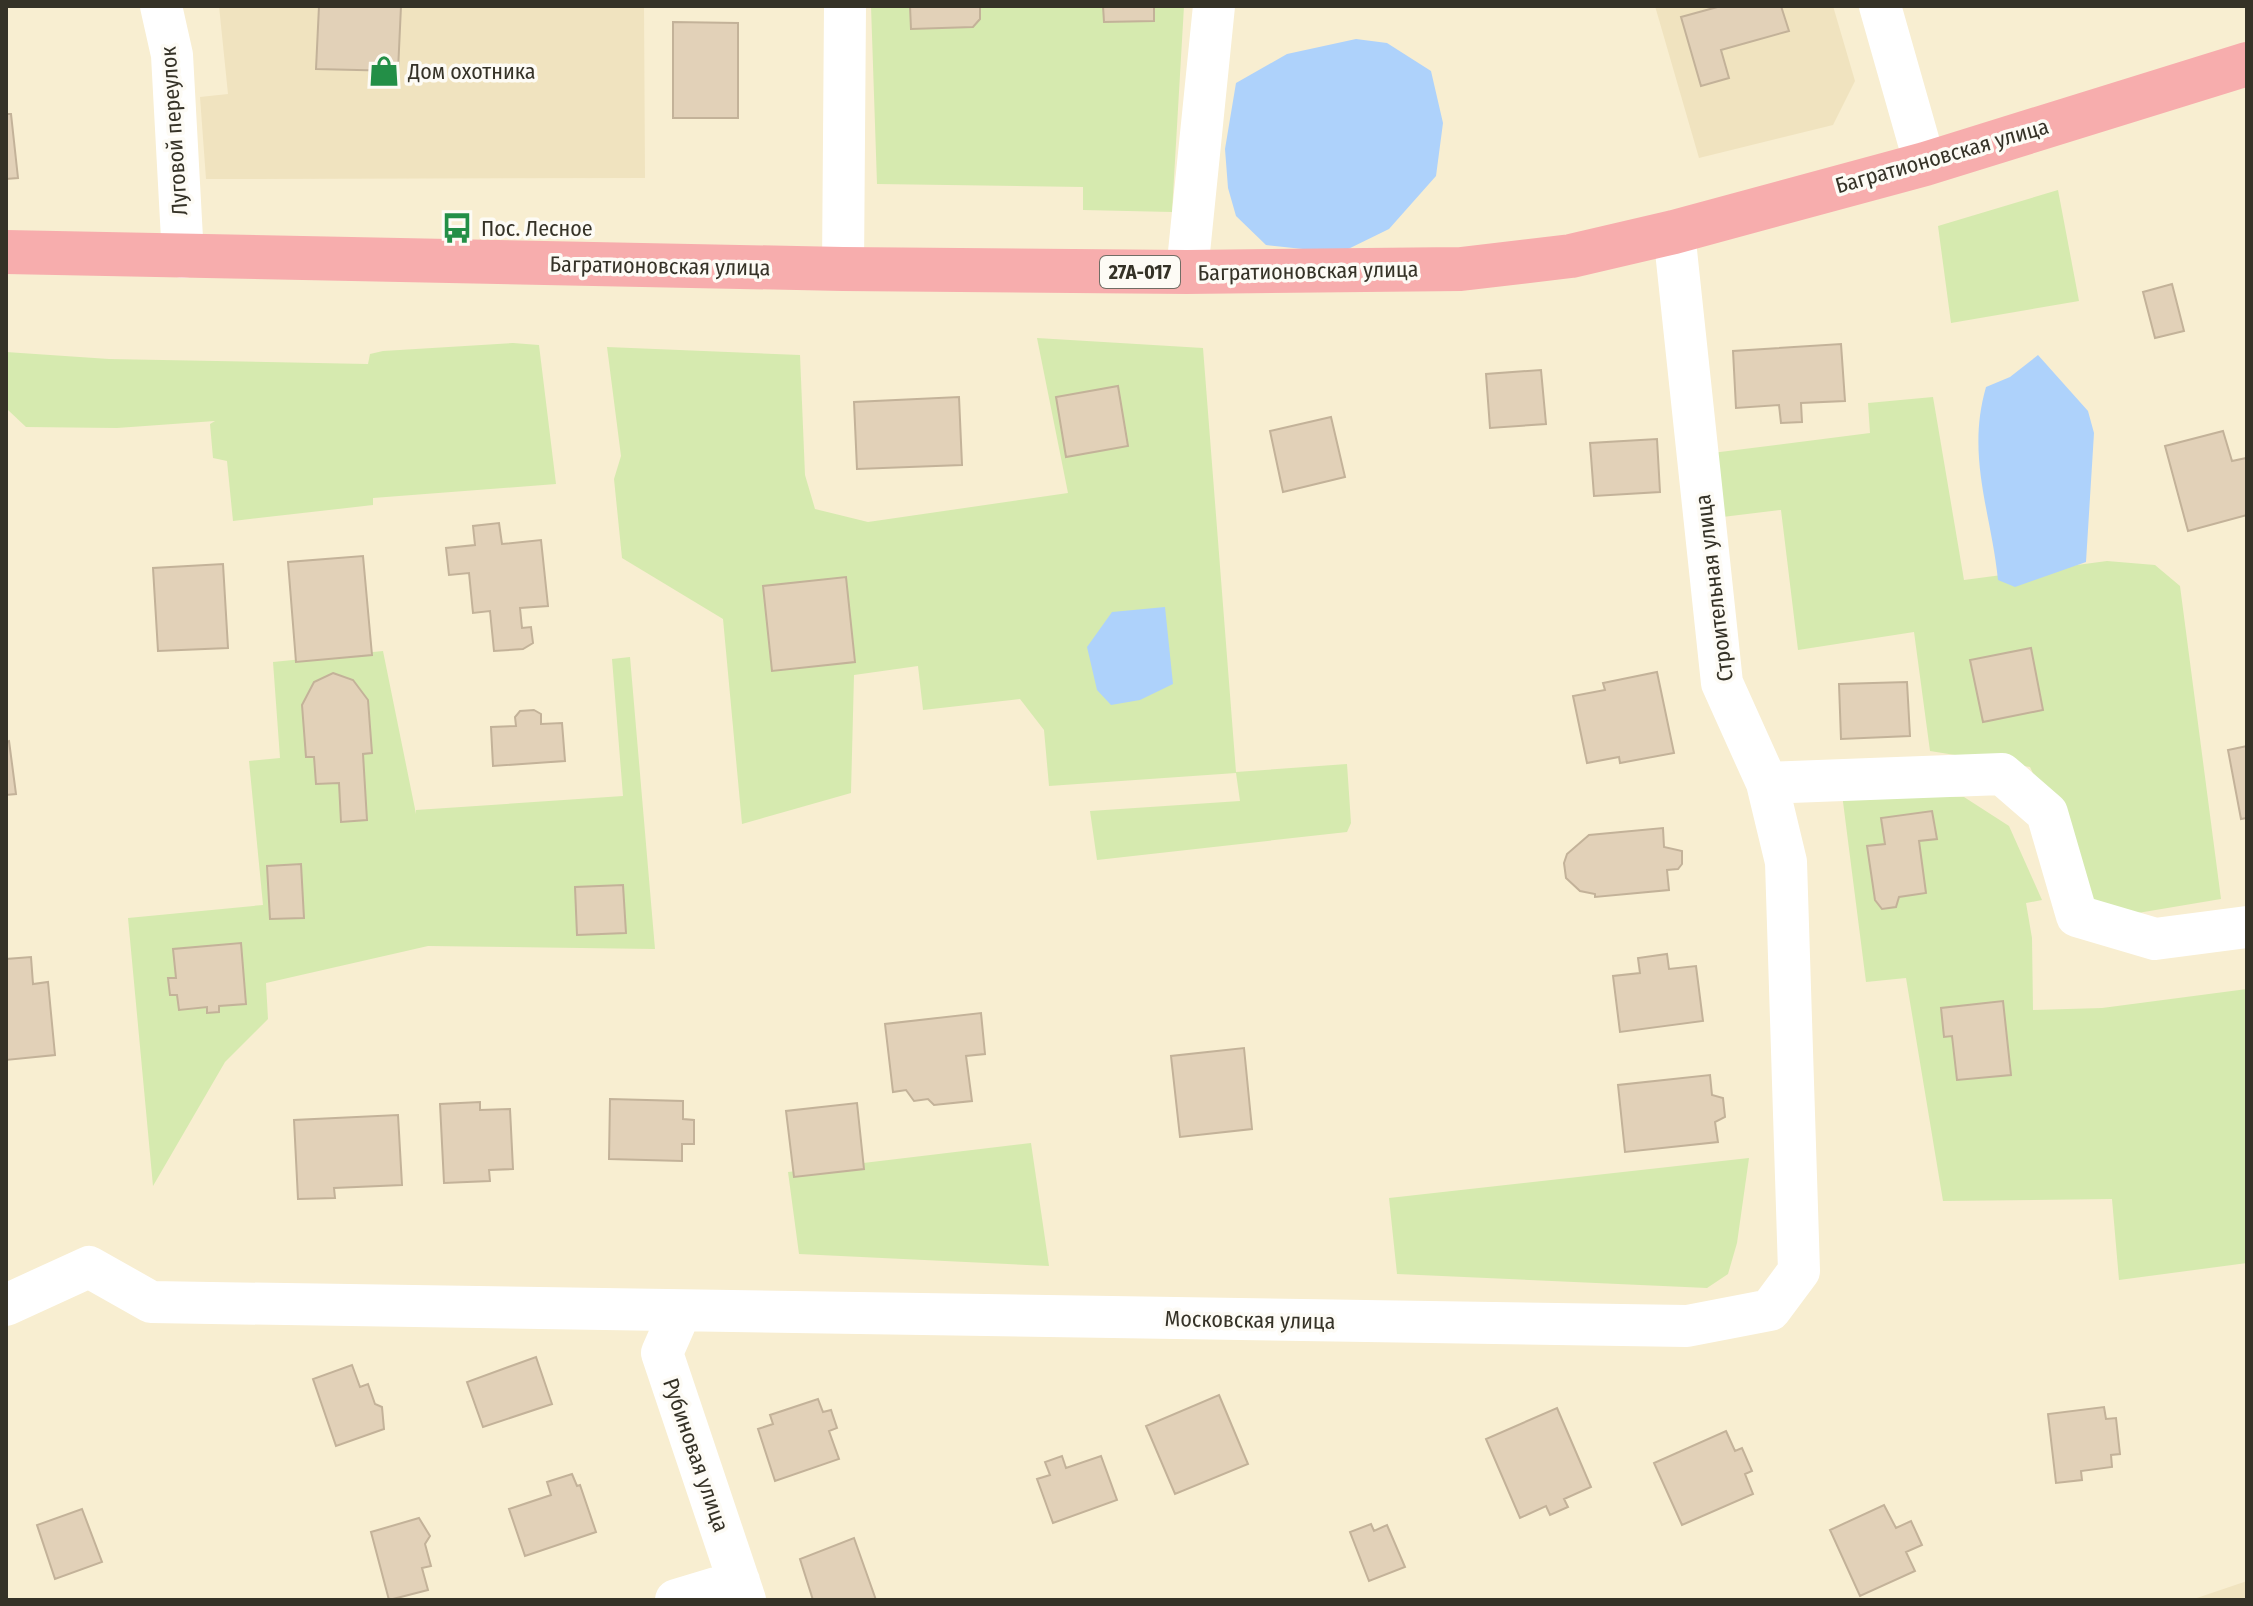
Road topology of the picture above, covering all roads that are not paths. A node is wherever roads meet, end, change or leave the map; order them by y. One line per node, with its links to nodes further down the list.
1 (161, 6): 9 (street, Луговой переулок)
2 (845, 6): 10 (street)
3 (1214, 6): 11 (street)
4 (1880, 6): 6 (street)
5 (2247, 64): 6 (main road, Багратионовская улица / 27А-017)
6 (1925, 164): 7 (main road, Багратионовская улица / 27А-017)
7 (1674, 232): 11 (main road, Багратионовская улица / 27А-017); 12 (street, Строительная улица)
8 (6, 252): 9 (main road, Багратионовская улица / 27А-017)
9 (183, 257): 10 (main road, Багратионовская улица / 27А-017)
10 (843, 269): 11 (main road, Багратионовская улица / 27А-017)
11 (1187, 272)
12 (1767, 783): 13 (street); 14 (street, Строительная улица)
13 (2247, 927)
14 (1799, 1271): 16 (street, Московская улица)
15 (6, 1305): 16 (street, Московская улица)
16 (680, 1312): 17 (street, Рубиновая улица)
17 (742, 1590): 18 (street)
18 (676, 1600)

